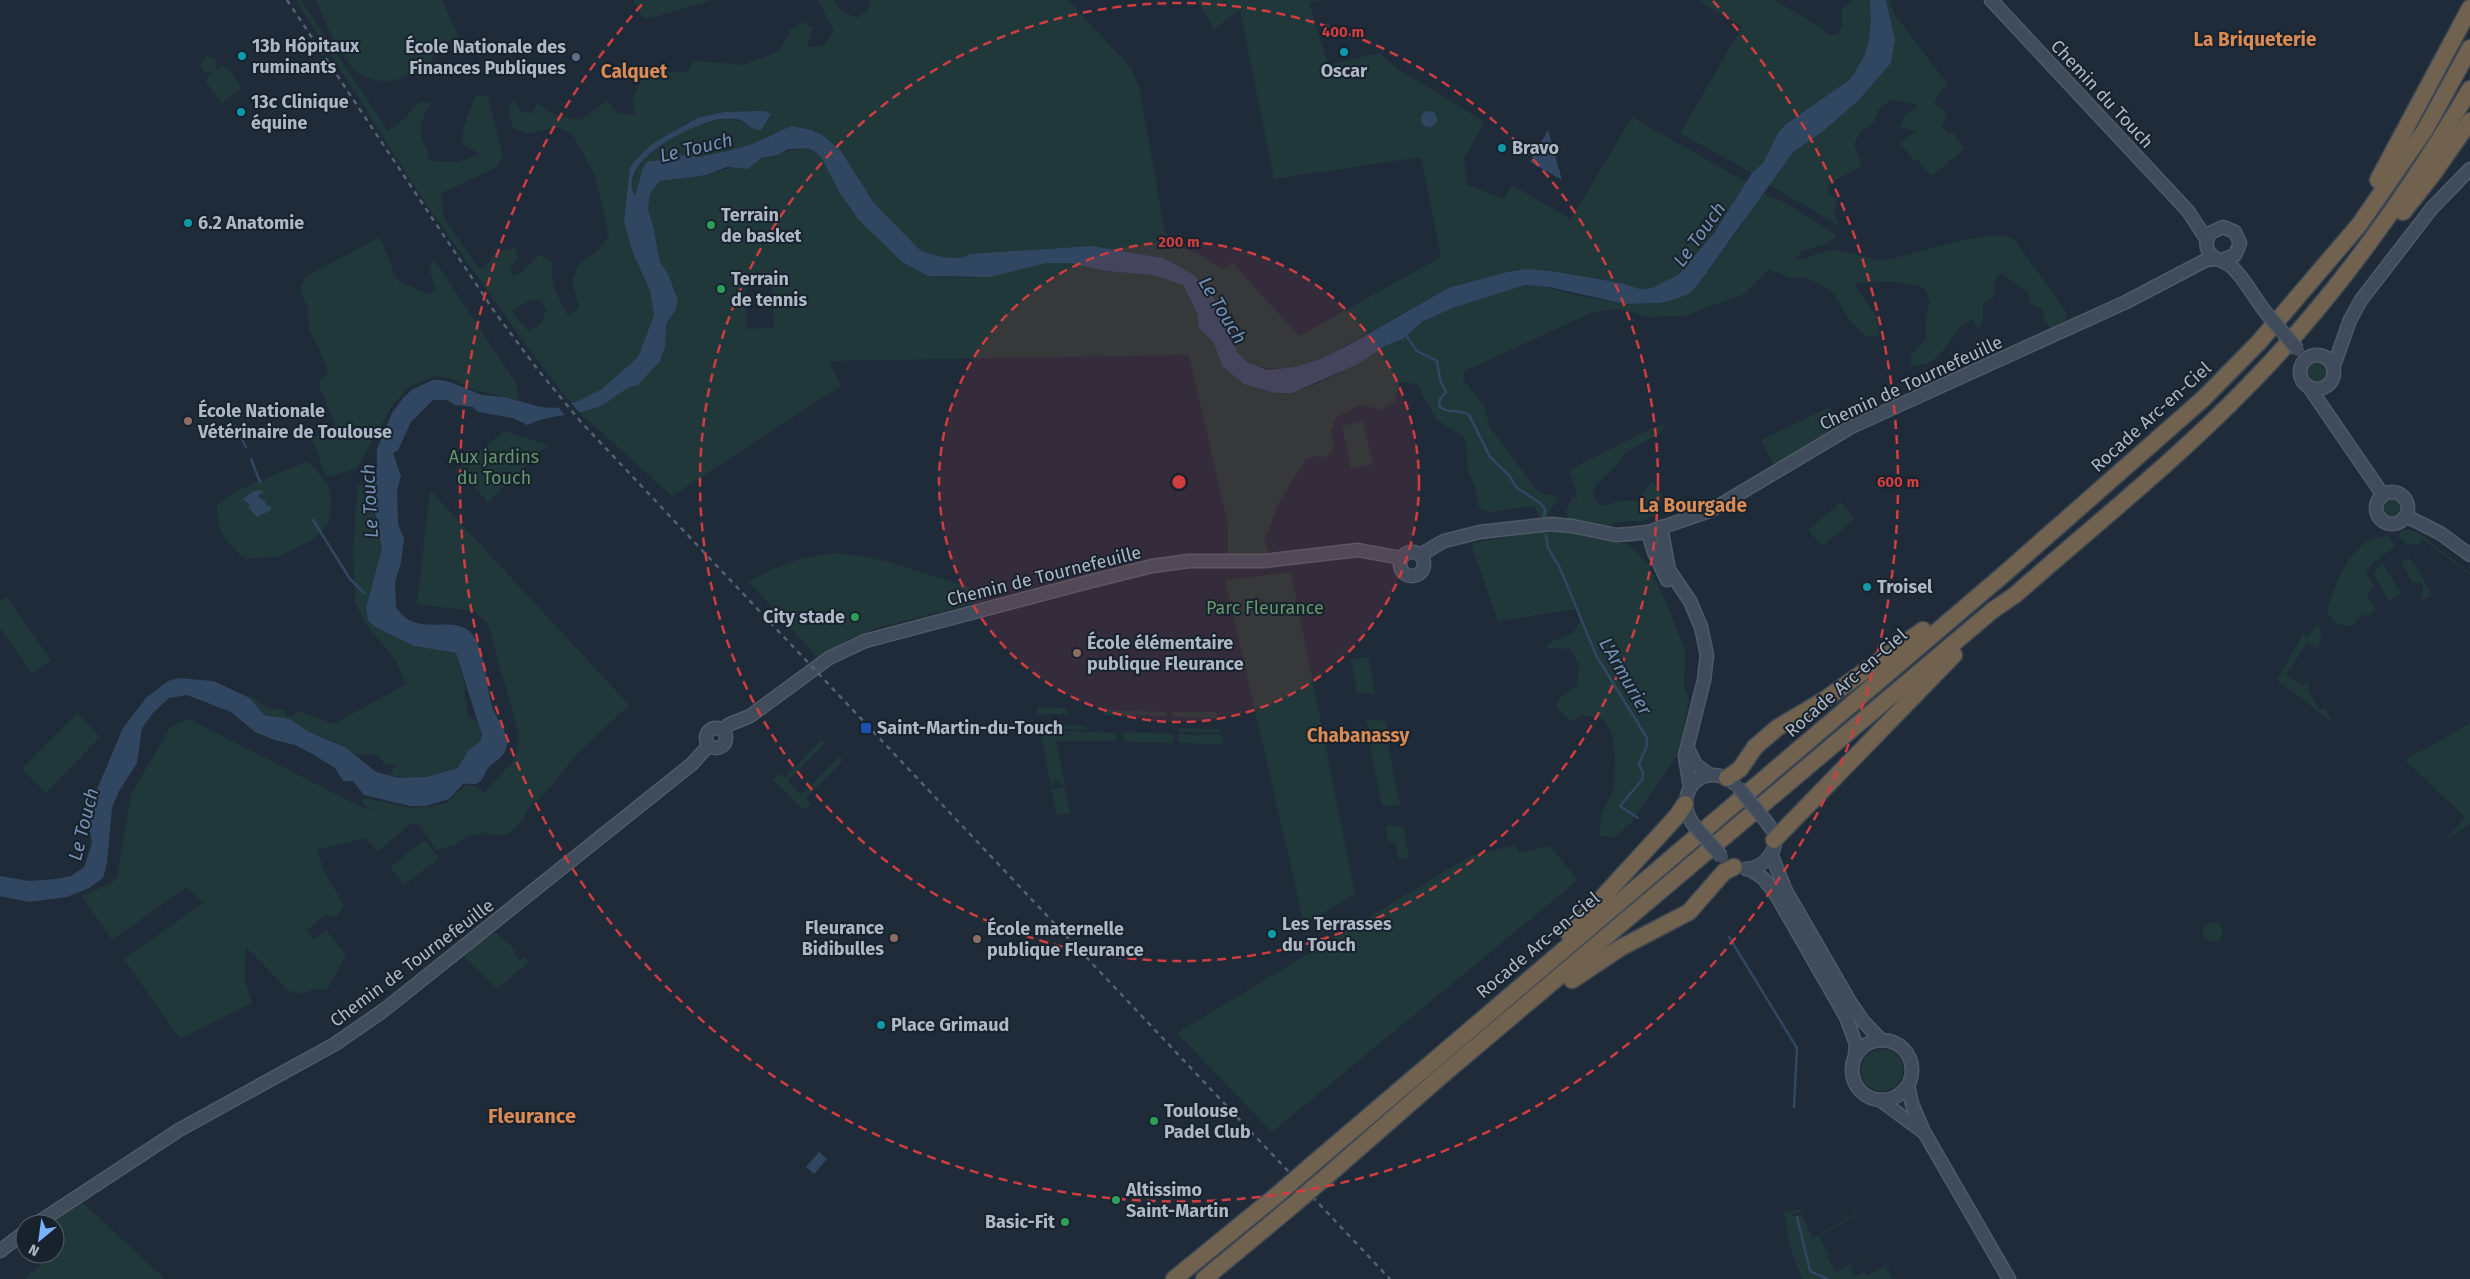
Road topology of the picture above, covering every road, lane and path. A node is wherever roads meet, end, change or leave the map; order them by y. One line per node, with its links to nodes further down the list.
1 (1991, 0): 7 (street, Chemin du Touch)
2 (2470, 8): 13 (highway)
3 (2470, 48): 13 (highway, Rocade Arc-en-Ciel)
4 (2470, 89): 15 (highway)
5 (2470, 121): 15 (highway)
6 (2470, 169): 16 (street)
7 (2188, 211): 8 (street, Chemin du Touch); 9 (street, Chemin du Touch)
8 (2218, 228): 9 (street); 10 (street)
9 (2206, 241): 11 (street); 12 (street, Chemin de Tournefeuille)
10 (2237, 252): 11 (street); 14 (street)
11 (2219, 259): 12 (street, Chemin de Tournefeuille); 14 (street)
12 (2185, 270): 25 (street, Chemin de Tournefeuille)
13 (2322, 270): 30 (highway, Rocade Arc-en-Ciel)
14 (2238, 274): 17 (street, bridge)
15 (2317, 310): 31 (highway)
16 (2341, 346): 18 (street); 19 (street)
17 (2302, 355): 18 (street); 20 (street)
18 (2322, 356): 19 (street)
19 (2333, 368): 21 (street)
20 (2309, 387): 21 (street); 22 (street)
21 (2325, 387): 22 (street)
22 (2322, 405): 23 (street)
23 (2383, 494): 24 (street); 24 (street)
24 (2406, 516): 28 (street)
25 (1661, 527): 26 (street, Chemin de Tournefeuille); 32 (street)
26 (1648, 532): 27 (street, Chemin de Tournefeuille); 32 (street)
27 (1420, 555): 29 (street); 29 (street)
28 (2470, 555)
29 (1400, 558): 47 (street, Chemin de Tournefeuille)
30 (2003, 575): 35 (highway); 40 (highway, Rocade Arc-en-Ciel)
31 (2014, 595): 38 (highway); 43 (highway)
32 (1705, 669): 33 (street)
33 (1687, 746): 34 (street); 36 (street)
34 (1710, 775): 35 (street); 36 (street)
35 (1732, 782): 38 (street, bridge)
36 (1690, 787): 37 (street)
37 (1685, 804): 39 (street, bridge); 40 (highway)
38 (1773, 847): 39 (street); 41 (street)
39 (1735, 864): 42 (street); 43 (highway)
40 (1510, 994): 50 (highway, Rocade Arc-en-Ciel, bridge)
41 (1881, 1040): 42 (street); 44 (street)
42 (1855, 1056): 45 (street)
43 (1430, 1086): 51 (highway, bridge)
44 (1908, 1086): 45 (street); 46 (street)
45 (1880, 1100): 46 (street)
46 (1924, 1132): 52 (street)
47 (51, 1214)
48 (15, 1240): 49 (street)
49 (0, 1251)
50 (1174, 1279)
51 (1204, 1279)
52 (2009, 1279)

